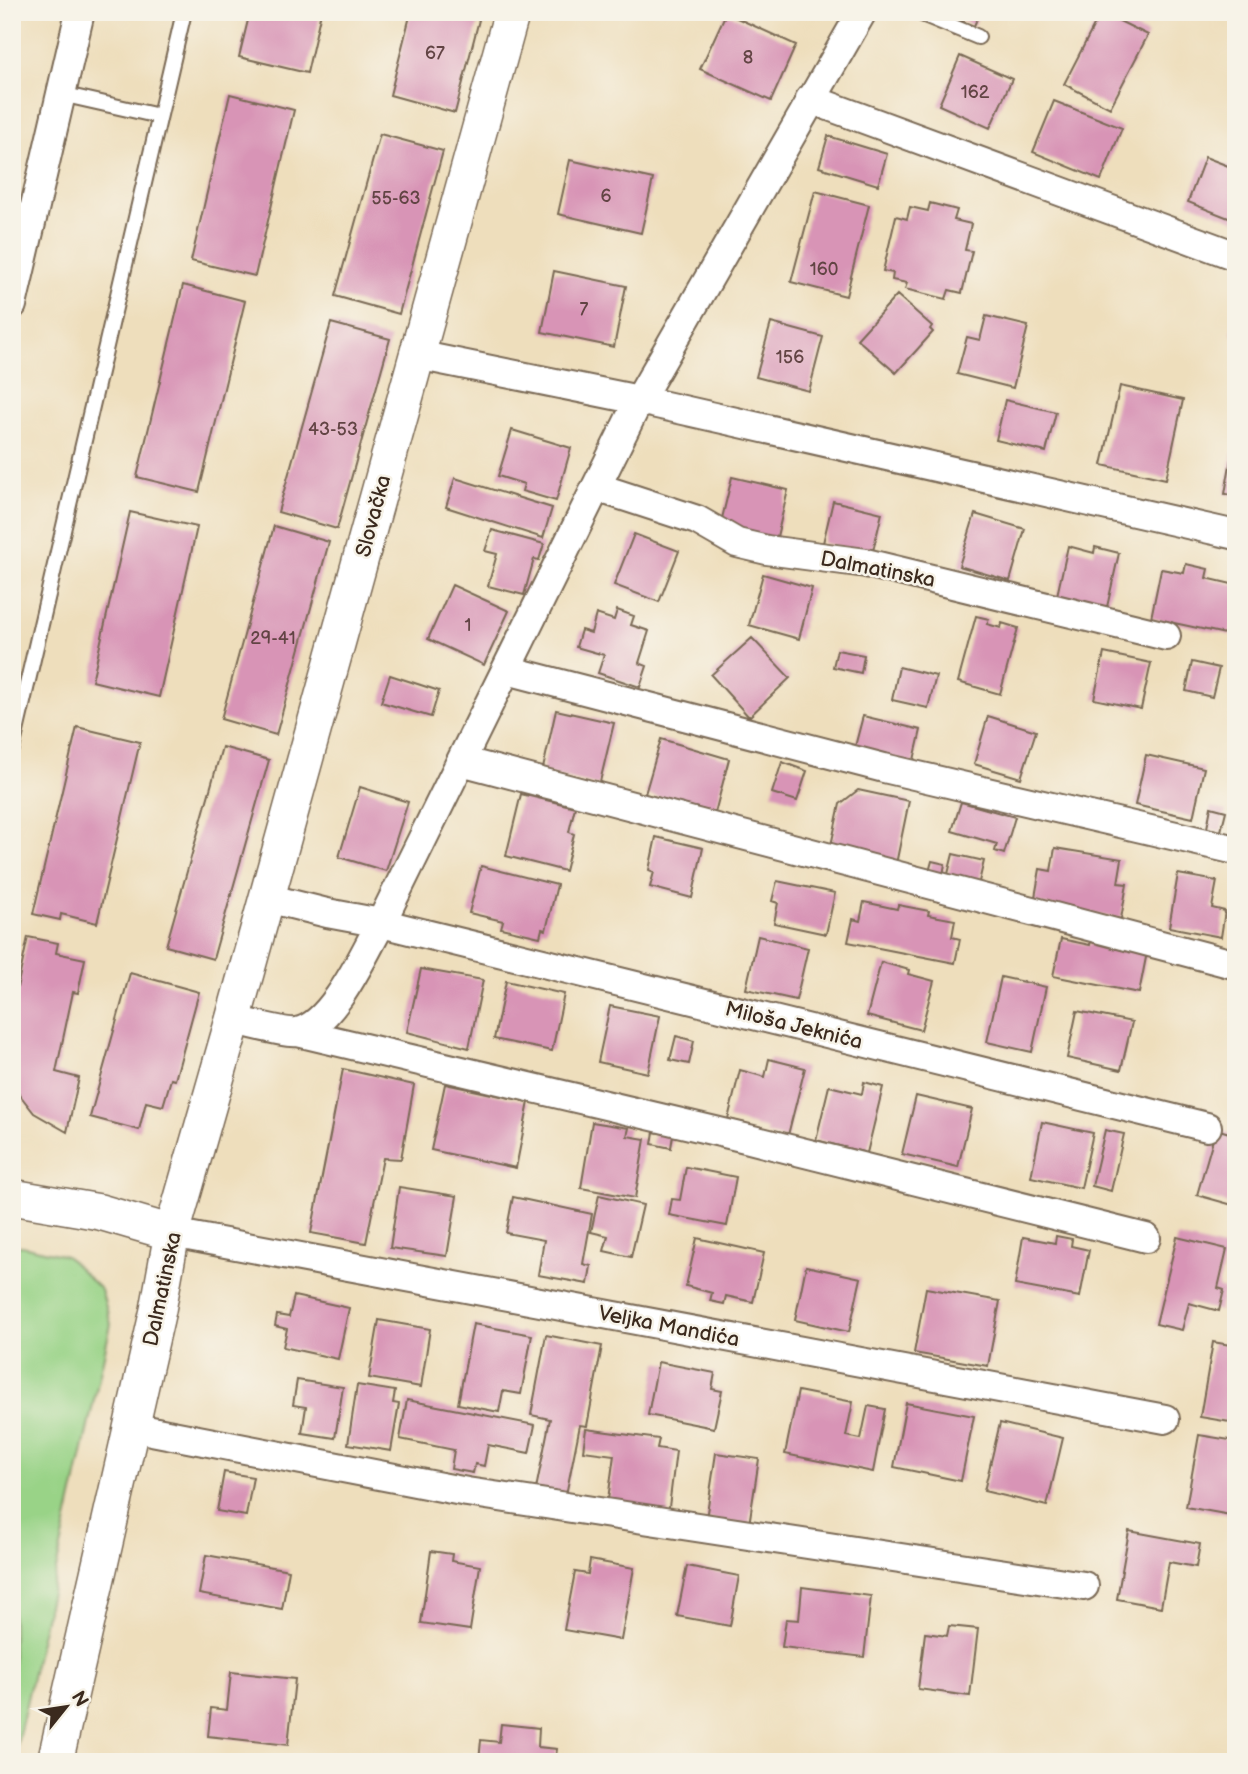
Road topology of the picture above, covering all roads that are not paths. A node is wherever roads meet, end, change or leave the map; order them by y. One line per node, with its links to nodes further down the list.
1 (80, 12): 7 (street)
2 (184, 12): 9 (lane)
3 (512, 12): 12 (street, Slovačka)
4 (862, 12): 8 (street)
5 (917, 12): 6 (lane)
6 (978, 37)
7 (61, 94): 9 (lane); 11 (street)
8 (810, 99): 10 (street); 13 (street)
9 (159, 116): 18 (lane)
10 (1236, 256)
11 (12, 304)
12 (417, 355): 13 (street); 21 (street, Slovačka)
13 (639, 400): 14 (street); 15 (street)
14 (596, 487): 16 (street, Dalmatinska); 17 (street)
15 (1236, 535)
16 (1166, 636)
17 (507, 670): 19 (street); 20 (street)
18 (12, 749)
19 (461, 761): 22 (street); 23 (street)
20 (1236, 850)
21 (267, 898): 22 (street); 24 (street, Slovačka)
22 (381, 923): 25 (street); 26 (street, Miloša Jeknića)
23 (1233, 964)
24 (233, 1020): 25 (street); 28 (street, Dalmatinska)
25 (297, 1032): 29 (street)
26 (1207, 1126)
27 (12, 1196): 28 (street)
28 (172, 1233): 30 (street, Veljka Mandića); 31 (street, Dalmatinska)
29 (1146, 1238)
30 (1165, 1419)
31 (131, 1427): 32 (street); 33 (street, Dalmatinska)
32 (1084, 1586)
33 (55, 1762)

